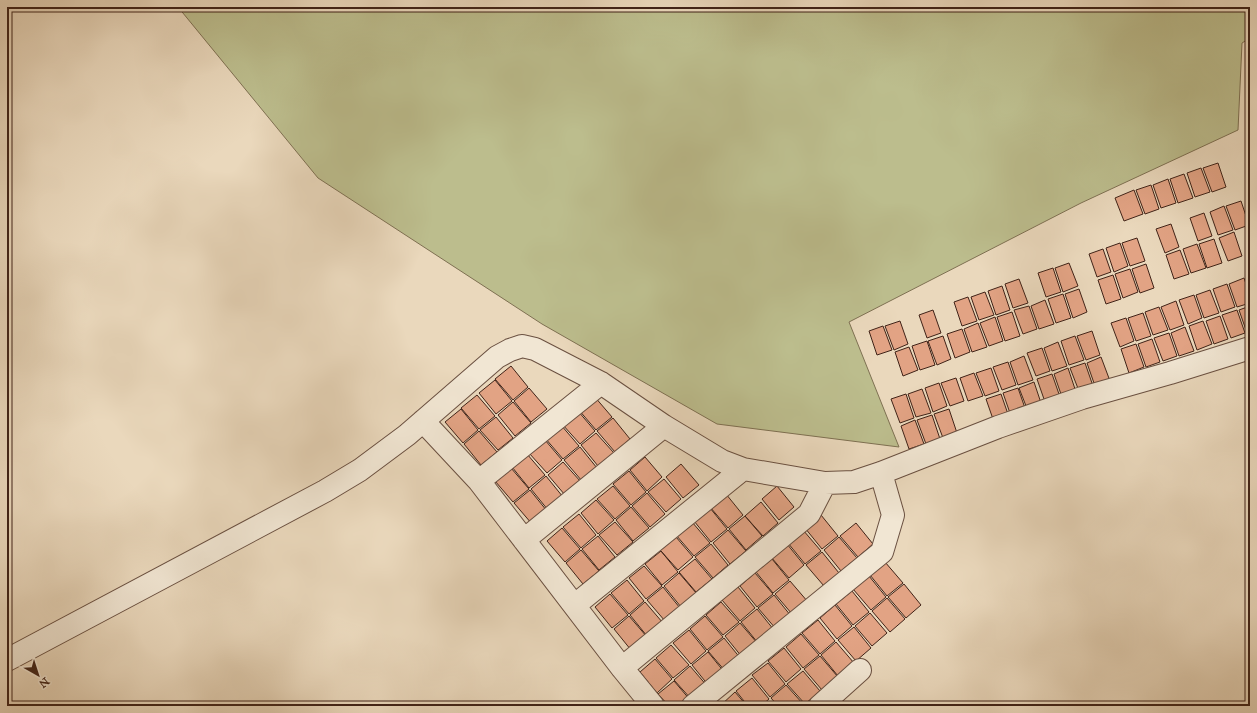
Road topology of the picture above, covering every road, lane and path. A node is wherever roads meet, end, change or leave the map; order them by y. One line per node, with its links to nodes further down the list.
1 (1250, 348): 6 (street)
2 (601, 383): 3 (street); 4 (street); 7 (street)
3 (422, 421): 7 (street); 11 (street)
4 (664, 426): 5 (street); 9 (street)
5 (743, 469): 8 (street); 10 (street)
6 (881, 473): 8 (street); 15 (street)
7 (479, 481): 9 (street)
8 (825, 483): 12 (street)
9 (524, 540): 10 (street)
10 (575, 605): 12 (street)
11 (7, 660)
12 (622, 668): 14 (street)
13 (860, 670): 16 (street)
14 (653, 706)
15 (693, 706)
16 (820, 706)

